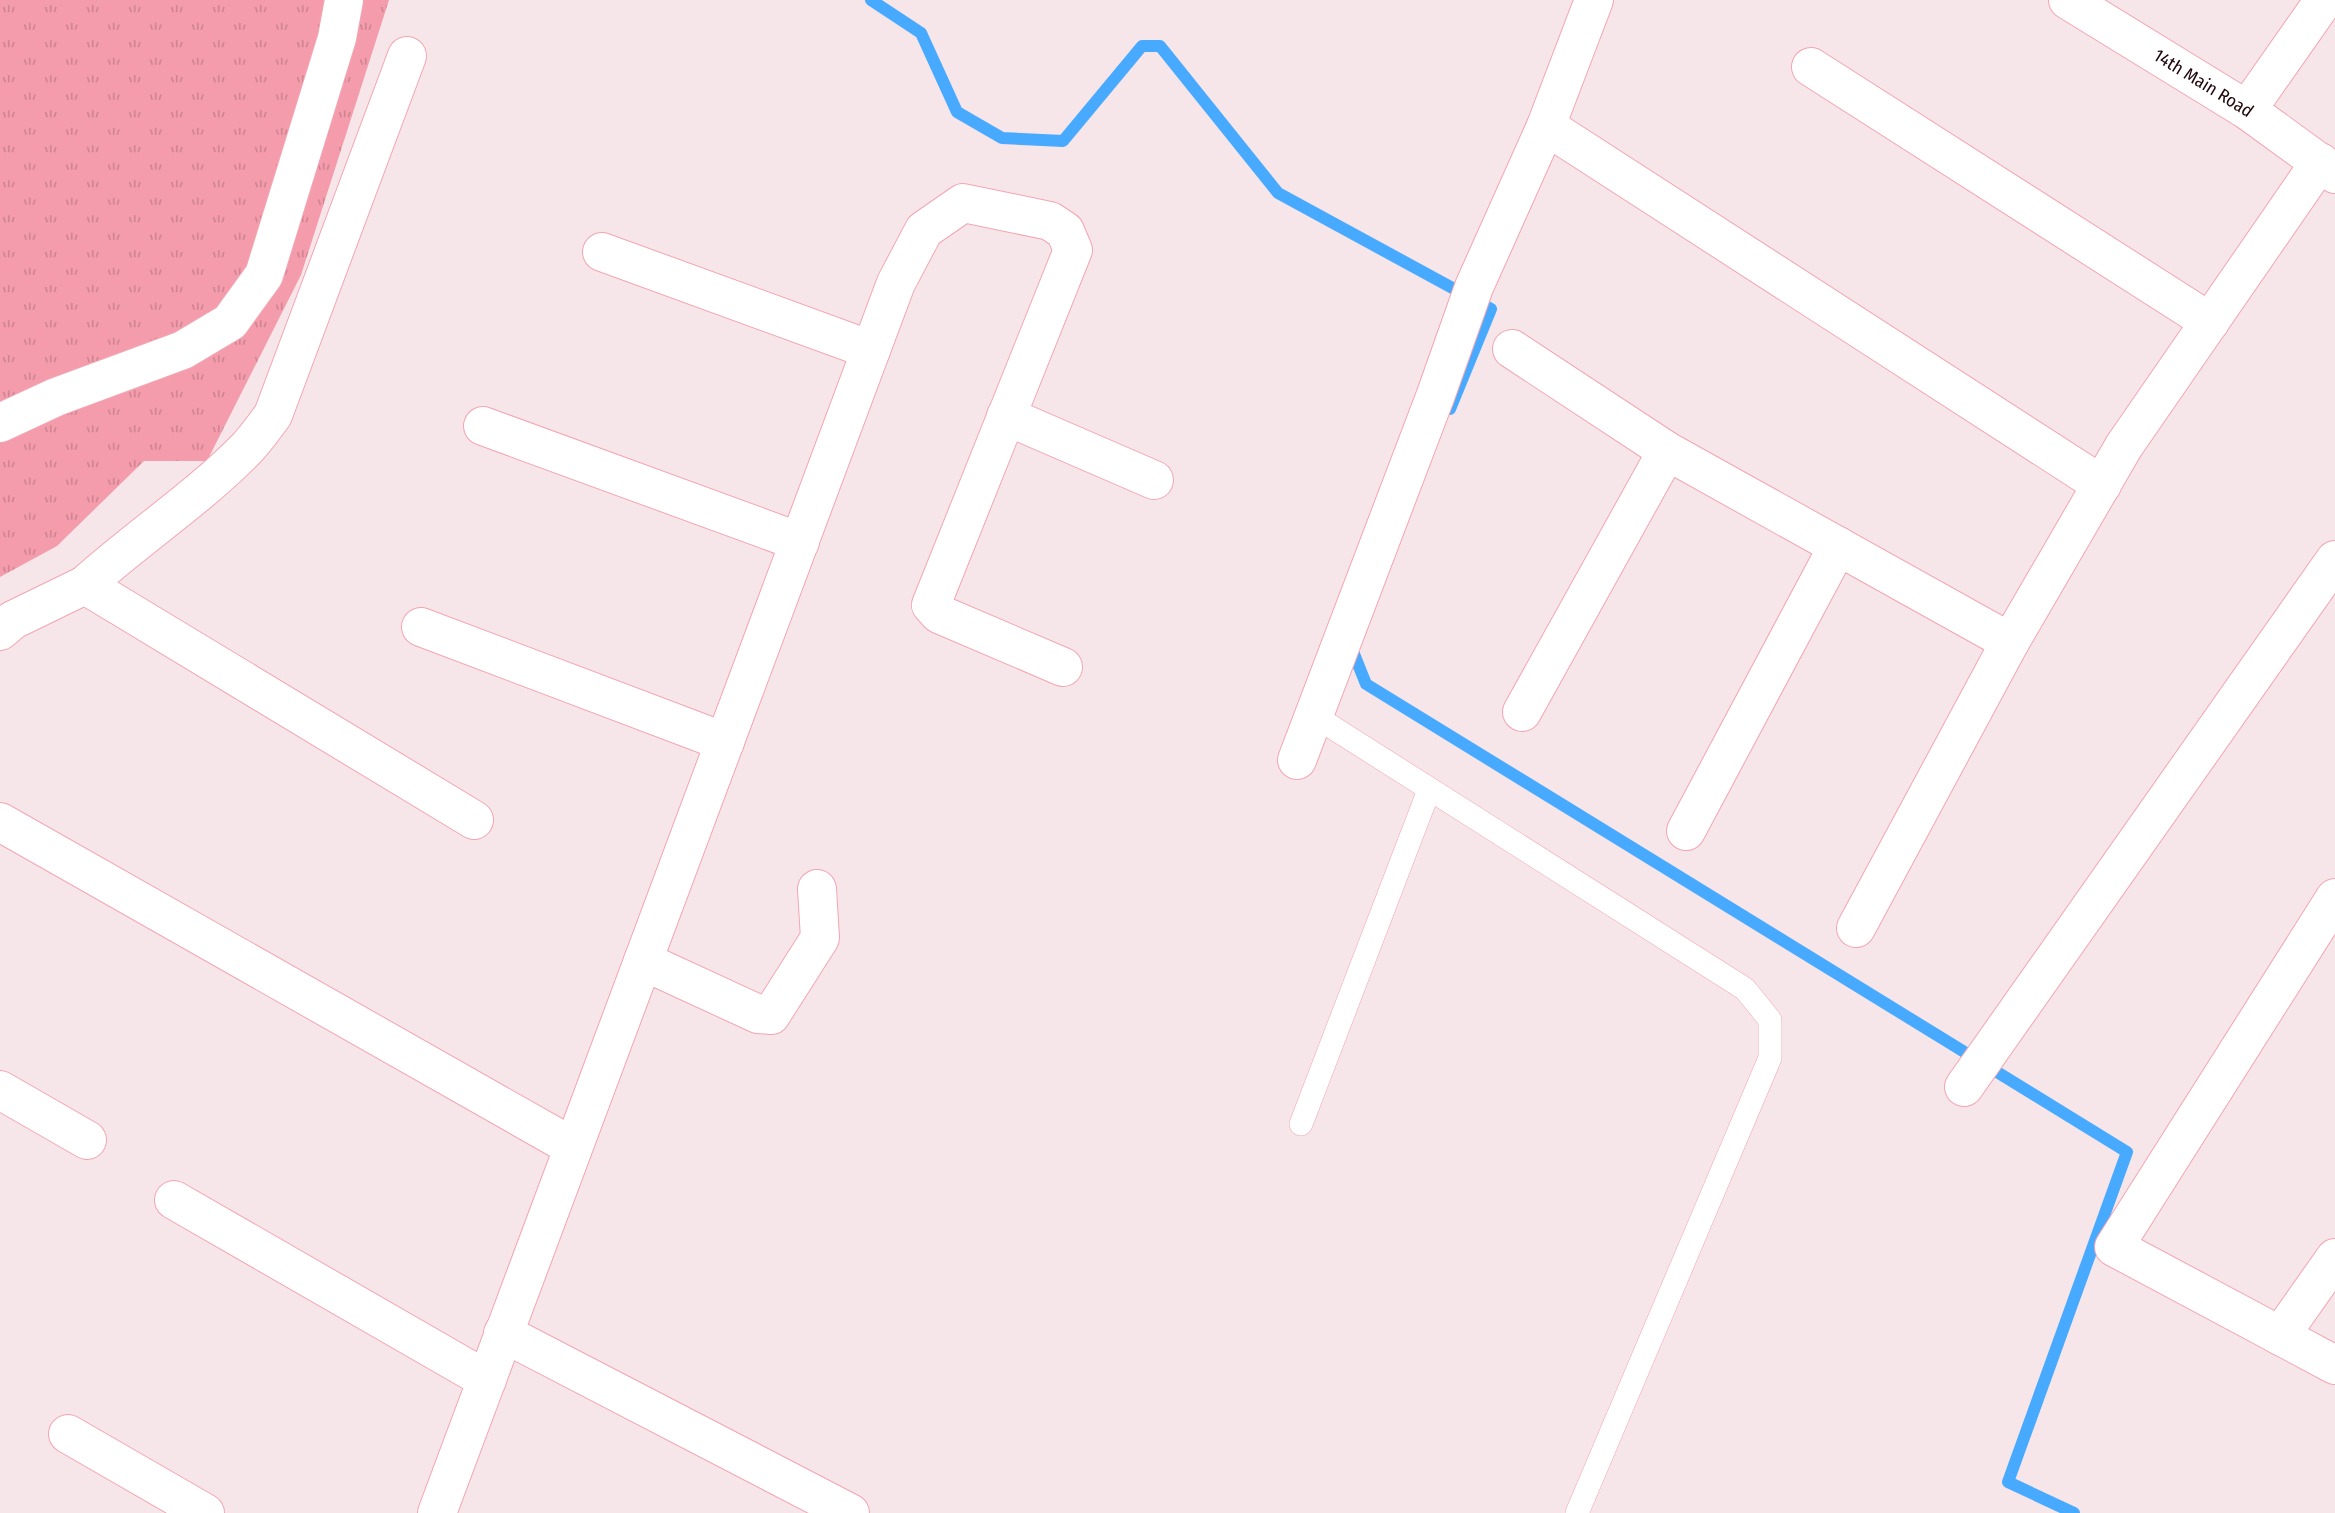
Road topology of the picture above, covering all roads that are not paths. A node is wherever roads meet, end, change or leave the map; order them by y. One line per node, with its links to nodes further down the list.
1 (344, 0): 15 (street)
2 (1594, 0): 8 (street)
3 (2068, 0): 7 (street, 14th Main Road)
4 (2324, 0): 7 (street)
5 (407, 57): 23 (street)
6 (1811, 67): 11 (street)
7 (2247, 110): 9 (street, 14th Main Road)
8 (1546, 126): 19 (street); 29 (street)
9 (2328, 168): 11 (street)
10 (602, 252): 13 (street)
11 (2210, 322): 19 (street)
12 (1512, 349): 17 (street)
13 (872, 350): 14 (street); 20 (street)
14 (1006, 416): 18 (street); 27 (street)
15 (0, 424)
16 (483, 426): 20 (street)
17 (1667, 451): 21 (street); 28 (street)
18 (1154, 480)
19 (2102, 485): 26 (street)
20 (800, 542): 30 (street)
21 (1838, 546): 26 (street); 35 (street)
22 (2335, 560): 40 (street)
23 (85, 585): 25 (street); 33 (street)
24 (421, 627): 30 (street)
25 (0, 631)
26 (2010, 642): 38 (street)
27 (1063, 667)
28 (1522, 712)
29 (1313, 715): 31 (street); 32 (lane)
30 (725, 742): 39 (street)
31 (1297, 760)
32 (1429, 790): 42 (lane); 55 (lane)
33 (474, 820)
34 (0, 822): 44 (street)
35 (1686, 831)
36 (817, 889): 39 (street)
37 (2335, 898): 48 (street)
38 (1856, 928)
39 (643, 961): 44 (street)
40 (1964, 1087)
41 (0, 1090): 43 (street)
42 (1301, 1124)
43 (87, 1140)
44 (573, 1147): 47 (street)
45 (174, 1200): 50 (street)
46 (2335, 1258): 48 (street)
47 (503, 1333): 50 (street); 54 (street)
48 (2280, 1336): 49 (street)
49 (2335, 1365)
50 (487, 1380): 53 (street)
51 (68, 1434): 52 (street)
52 (205, 1513)
53 (437, 1513)
54 (850, 1513)
55 (1577, 1513)

